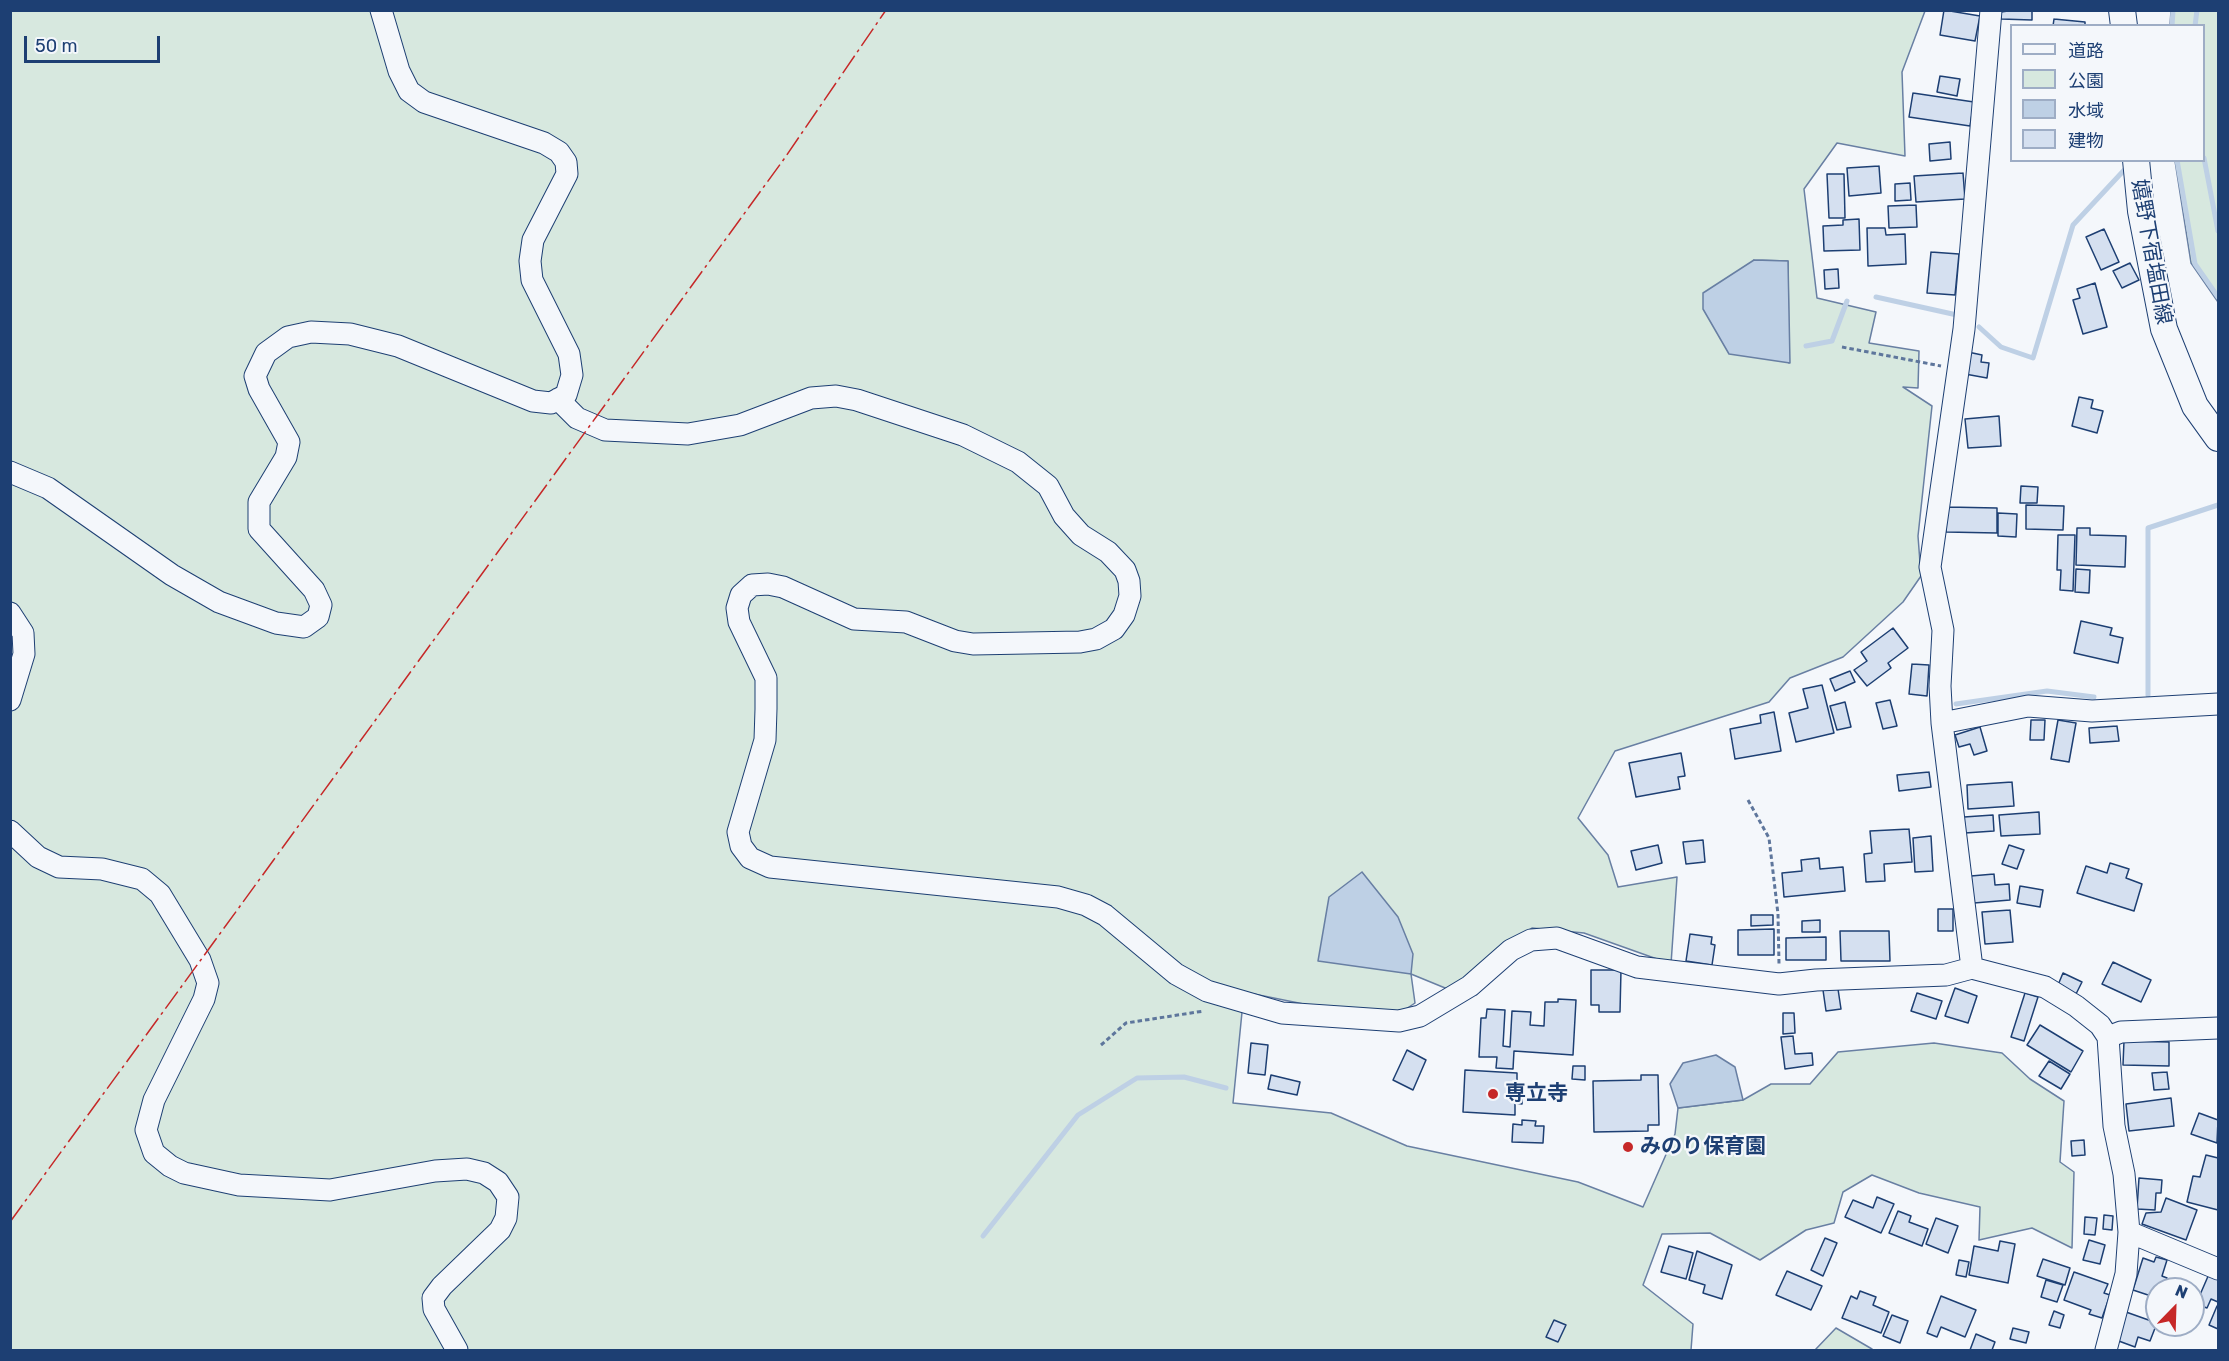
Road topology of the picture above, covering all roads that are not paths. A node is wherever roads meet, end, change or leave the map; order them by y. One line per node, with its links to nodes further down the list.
1 (381, 10): 4 (street)
2 (1991, 10): 10 (street)
3 (2136, 162): 5 (main road, 嬉野下宿塩田線)
4 (558, 399): 6 (street); 12 (street)
5 (2218, 438)
6 (10, 472)
7 (10, 614): 8 (street)
8 (10, 700)
9 (2218, 704): 10 (street)
10 (1942, 723): 12 (street)
11 (10, 831): 17 (street)
12 (1972, 968): 14 (street)
13 (2218, 1028): 14 (street)
14 (2108, 1037): 15 (street)
15 (2129, 1232): 16 (street); 18 (street)
16 (2218, 1269)
17 (457, 1350)
18 (2106, 1350)

